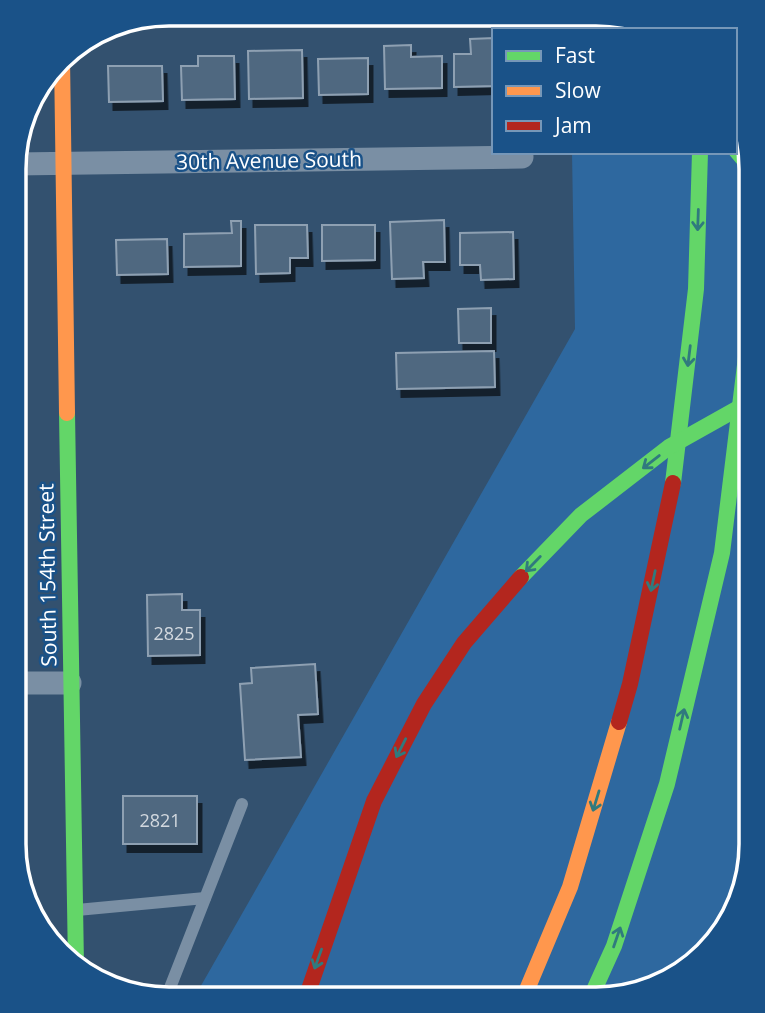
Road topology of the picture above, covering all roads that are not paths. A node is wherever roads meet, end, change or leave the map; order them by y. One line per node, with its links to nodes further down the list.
1 (62, 75): 4 (main road, South 154th Street)
2 (700, 154): 16 (main road, one-way to 16)
3 (522, 157): 4 (street, 30th Avenue South)
4 (64, 163): 5 (street, 30th Avenue South); 9 (main road, South 154th Street)
5 (26, 164)
6 (739, 408): 15 (main road, one-way to 15)
7 (739, 417): 17 (main road, one-way to 7)
8 (26, 683): 9 (street)
9 (70, 684): 12 (main road, South 154th Street)
10 (242, 804): 11 (lane)
11 (205, 898): 12 (lane); 14 (lane)
12 (75, 911): 13 (main road, South 154th Street)
13 (76, 952)
14 (170, 987)
15 (309, 987)
16 (528, 987)
17 (595, 987)

